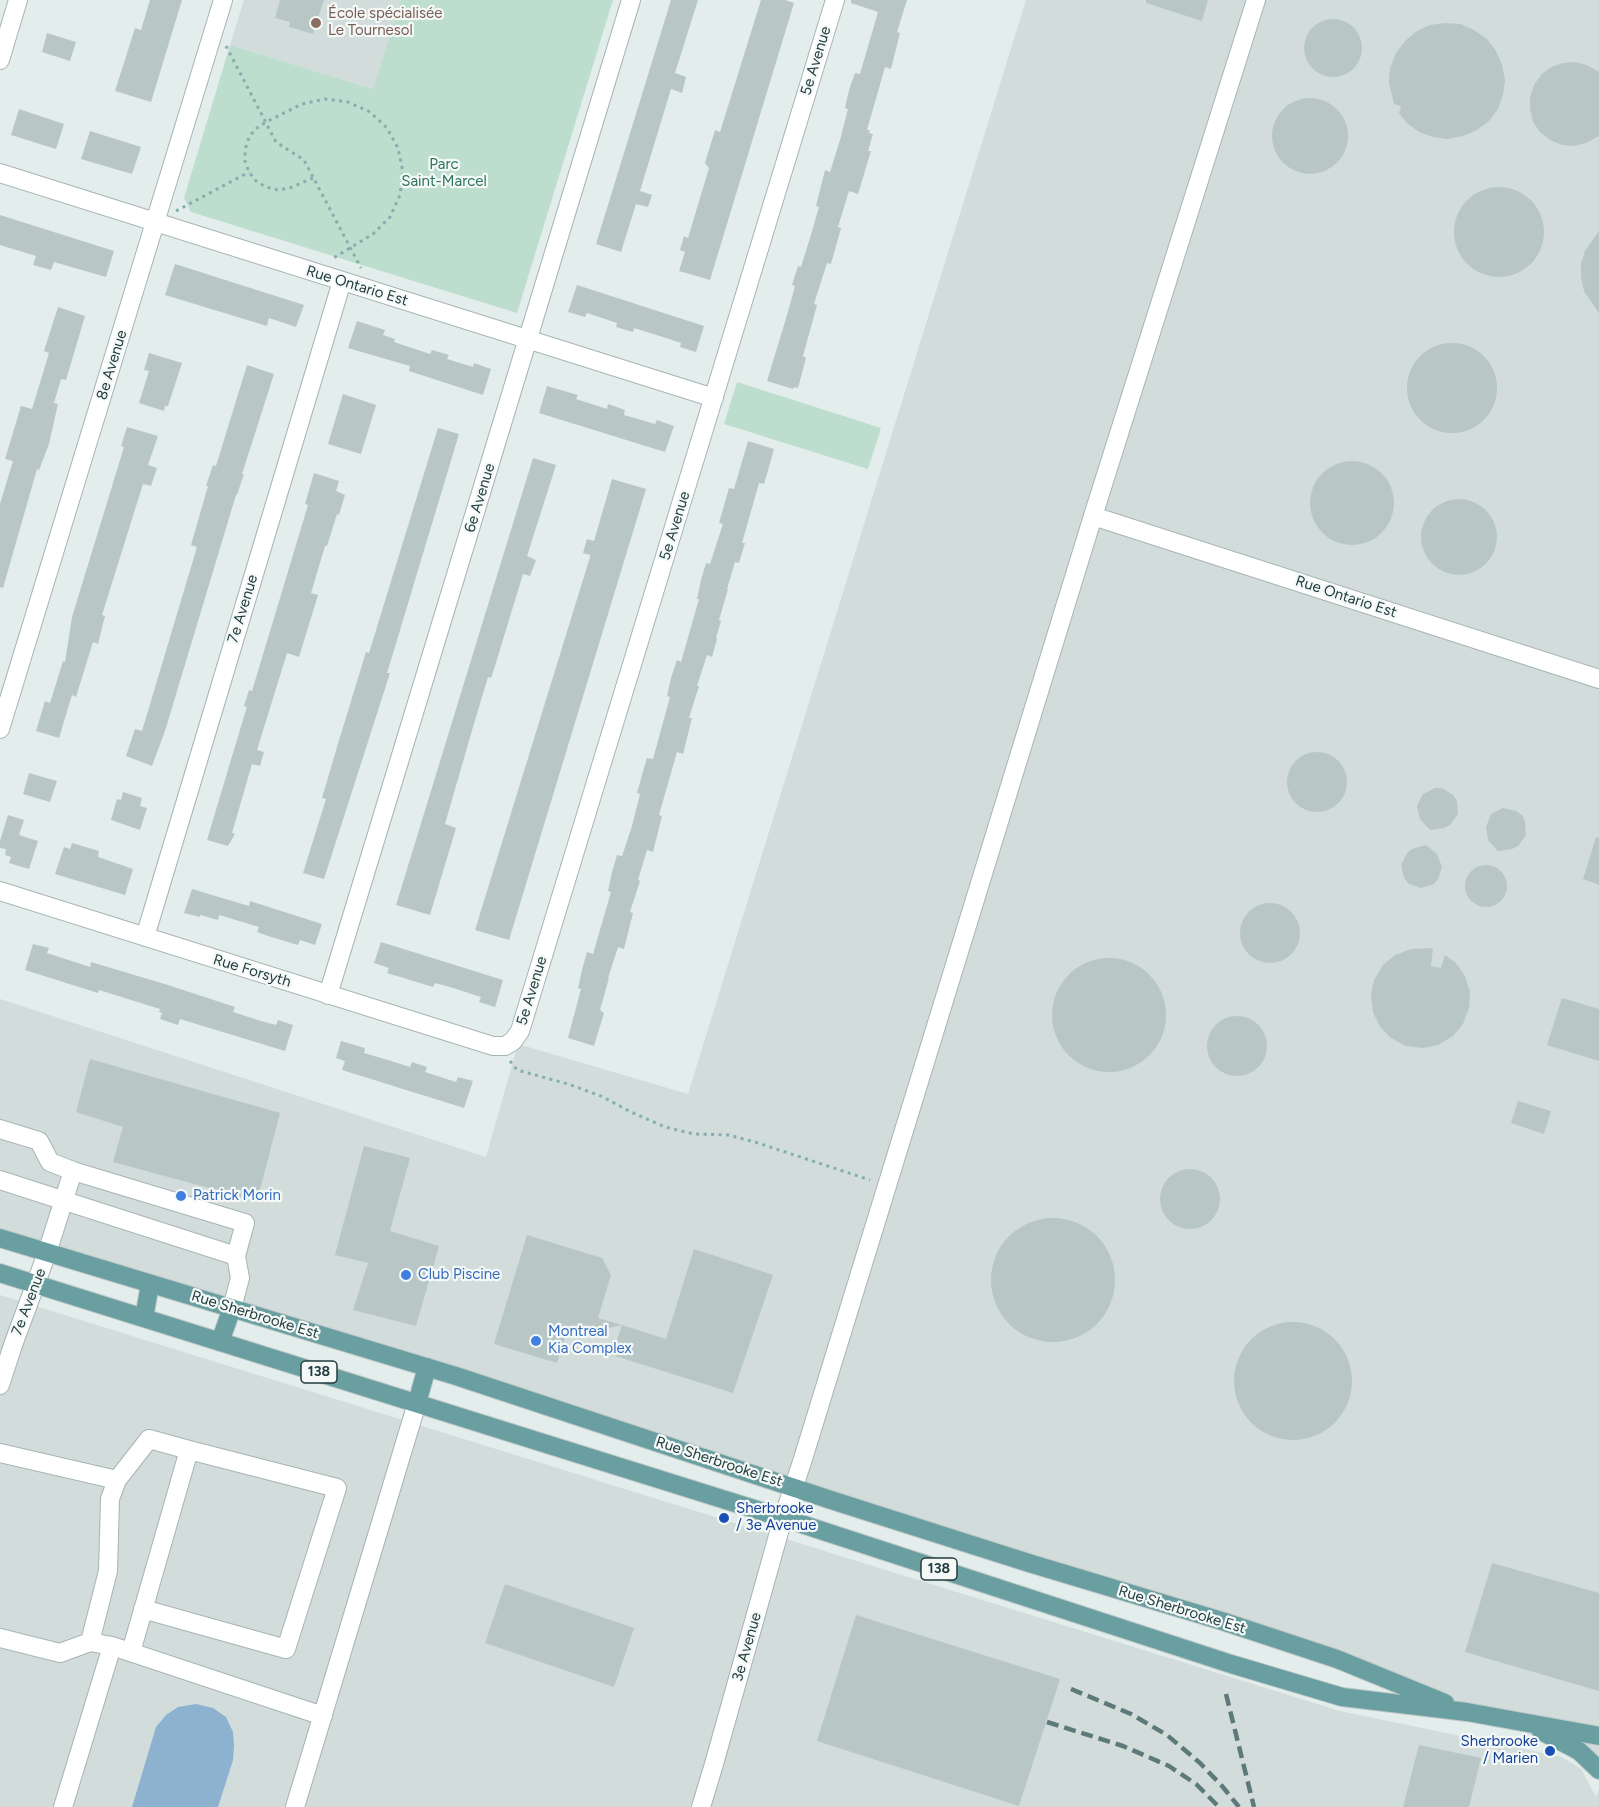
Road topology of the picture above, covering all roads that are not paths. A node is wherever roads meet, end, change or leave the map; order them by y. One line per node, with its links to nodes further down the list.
1 (18, 0): 6 (street)
2 (223, 0): 8 (street, 8e Avenue)
3 (631, 0): 10 (street, 6e Avenue)
4 (835, 0): 11 (street, 5e Avenue)
5 (1256, 0): 12 (street, 3e Avenue)
6 (0, 60)
7 (0, 173): 8 (street, Rue Ontario Est)
8 (155, 222): 9 (street, Rue Ontario Est); 14 (street, 8e Avenue)
9 (342, 281): 10 (street, Rue Ontario Est); 16 (street, 7e Avenue)
10 (529, 338): 11 (street, Rue Ontario Est); 17 (street, 6e Avenue)
11 (714, 398): 18 (street, 5e Avenue)
12 (1093, 516): 13 (street, Rue Ontario Est); 38 (street, 3e Avenue)
13 (1599, 679)
14 (0, 729)
15 (0, 891): 16 (street, Rue Forsyth)
16 (145, 937): 17 (street, Rue Forsyth)
17 (328, 995): 18 (street, Rue Forsyth)
18 (506, 1052)
19 (0, 1129): 20 (street)
20 (73, 1171): 22 (street, 7e Avenue); 25 (street)
21 (0, 1180): 22 (street)
22 (64, 1201): 24 (street, 7e Avenue); 25 (street)
23 (0, 1238): 24 (main road, Rue Sherbrooke Est / 138)
24 (47, 1253): 27 (street, 7e Avenue); 28 (main road, Rue Sherbrooke Est / 138)
25 (236, 1256): 29 (street)
26 (0, 1273): 27 (main road, Rue Sherbrooke Est / 138)
27 (36, 1284): 30 (main road, Rue Sherbrooke Est / 138); 33 (street, 7e Avenue)
28 (150, 1284): 29 (main road, Rue Sherbrooke Est / 138); 30 (main road)
29 (232, 1308): 31 (main road); 32 (main road, Rue Sherbrooke Est / 138)
30 (144, 1318): 31 (main road, Rue Sherbrooke Est / 138)
31 (220, 1342): 34 (main road, Rue Sherbrooke Est / 138)
32 (427, 1367): 34 (main road); 38 (main road, Rue Sherbrooke Est / 138)
33 (0, 1385)
34 (417, 1403): 39 (main road, Rue Sherbrooke Est / 138); 46 (street)
35 (189, 1450): 37 (street); 40 (street); 40 (street)
36 (0, 1453): 37 (street)
37 (117, 1480): 42 (street)
38 (794, 1487): 39 (street, 3e Avenue); 45 (main road, Rue Sherbrooke Est / 138)
39 (783, 1518): 45 (main road, Rue Sherbrooke Est / 138); 52 (street, 3e Avenue)
40 (144, 1609): 44 (street)
41 (0, 1638): 42 (street)
42 (90, 1642): 43 (street)
43 (112, 1646): 44 (street); 50 (street)
44 (131, 1652): 46 (street)
45 (1467, 1712): 47 (main road, Rue Sherbrooke Est / 138)
46 (323, 1716): 51 (street)
47 (1517, 1722): 48 (main road, Rue Sherbrooke Est / 138); 49 (main road)
48 (1599, 1736)
49 (1599, 1770)
50 (63, 1807)
51 (295, 1807)
52 (701, 1807)

